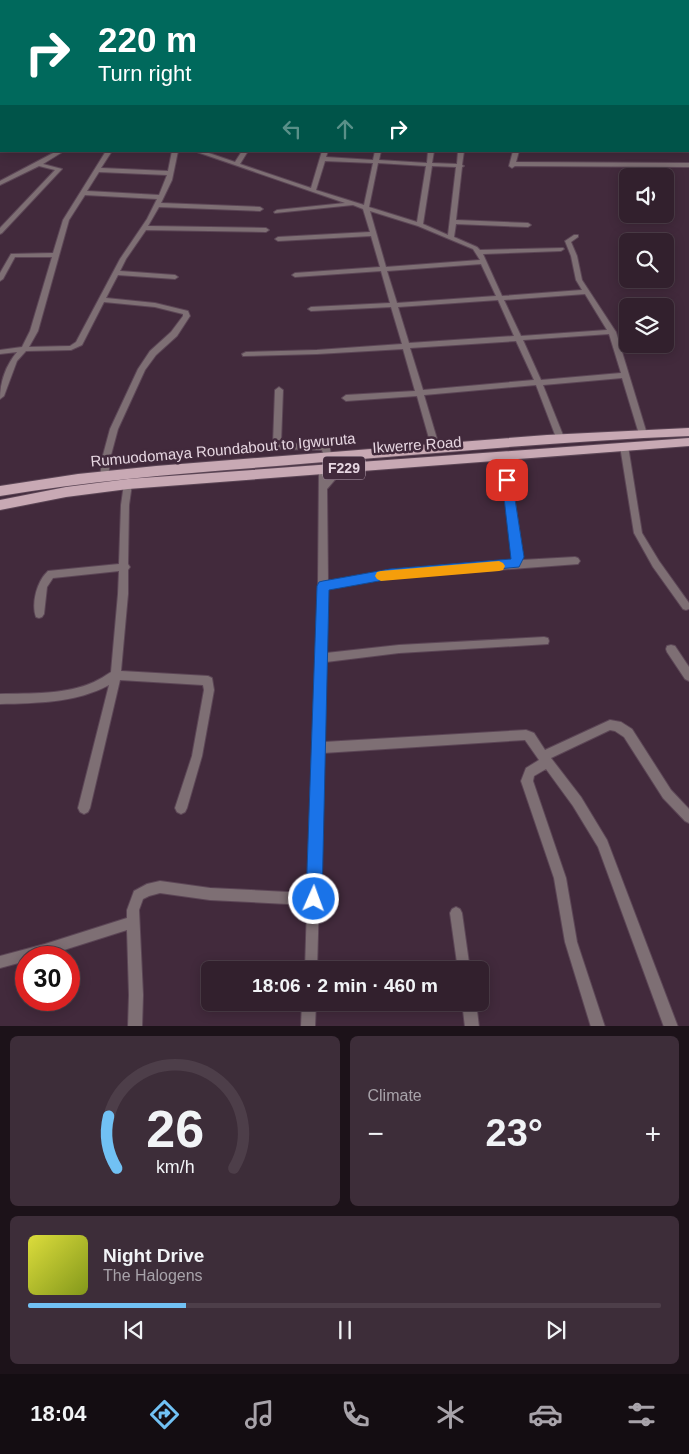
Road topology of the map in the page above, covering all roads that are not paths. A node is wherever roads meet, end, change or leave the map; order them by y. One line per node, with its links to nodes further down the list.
1 (59, 152): 13 (street)
2 (108, 152): 19 (street)
3 (175, 152): 20 (street)
4 (200, 152): 14 (street)
5 (244, 152): 14 (street)
6 (325, 152): 11 (street)
7 (378, 152): 12 (street)
8 (430, 152): 15 (street)
9 (461, 152): 18 (street)
10 (516, 152): 16 (street)
11 (323, 159): 12 (street); 22 (street)
12 (376, 163): 15 (street); 27 (street)
13 (38, 164): 21 (street); 35 (street)
14 (237, 164): 22 (street)
15 (428, 165): 18 (street); 31 (street)
16 (513, 165): 17 (street)
17 (689, 165)
18 (461, 166): 30 (street)
19 (98, 170): 20 (street); 23 (street)
20 (171, 173): 24 (street)
21 (0, 183)
22 (313, 191): 25 (street)
23 (82, 193): 24 (street); 42 (street)
24 (160, 197): 26 (street)
25 (354, 204): 27 (street); 29 (street)
26 (156, 205): 28 (street); 33 (street)
27 (366, 208): 31 (street); 36 (street)
28 (260, 209)
29 (277, 212)
30 (453, 222): 32 (street); 38 (street)
31 (420, 224): 38 (street)
32 (528, 224)
33 (144, 228): 34 (street); 45 (street)
34 (266, 230)
35 (0, 232)
36 (372, 234): 39 (street); 44 (street)
37 (576, 236): 49 (street)
38 (451, 237): 41 (street)
39 (278, 239)
40 (560, 249): 41 (street)
41 (478, 252): 43 (street)
42 (55, 255): 48 (street); 57 (street)
43 (484, 262): 44 (street); 50 (street)
44 (383, 268): 46 (street); 52 (street)
45 (116, 272): 47 (street); 51 (street)
46 (295, 275)
47 (175, 277)
48 (0, 279)
49 (586, 292): 50 (street); 54 (street)
50 (501, 298): 52 (street); 55 (street)
51 (102, 300): 57 (street); 75 (street)
52 (394, 304): 53 (street); 56 (street)
53 (311, 309)
54 (612, 332): 55 (street); 60 (street)
55 (518, 338): 56 (street); 61 (street)
56 (405, 345): 59 (street); 63 (street)
57 (24, 349): 58 (street); 64 (street)
58 (0, 352)
59 (246, 354)
60 (626, 375): 61 (street); 67 (street)
61 (539, 383): 63 (street); 68 (street)
62 (279, 390): 73 (street)
63 (420, 393): 65 (street); 71 (street)
64 (0, 396)
65 (346, 398)
66 (689, 432): 67 (main road)
67 (642, 434): 68 (main road)
68 (562, 440): 71 (main road)
69 (689, 442): 70 (main road, Ikwerre Road / F229)
70 (624, 446): 72 (main road, Ikwerre Road / F229); 84 (street)
71 (436, 449): 73 (main road)
72 (504, 455): 74 (main road, Ikwerre Road / F229); 81 (street)
73 (326, 464): 74 (main road, Ikwerre Road / F229); 75 (main road, Rumuodomaya Roundabout to Igwuruta / F229); 76 (main road, Ikwerre Road / F229); 77 (street)
74 (341, 468): 77 (street)
75 (104, 476): 78 (main road, Rumuodomaya Roundabout to Igwuruta / F229)
76 (128, 484): 79 (main road, Ikwerre Road / F229); 82 (street)
77 (323, 488): 83 (street)
78 (0, 491)
79 (0, 505)
80 (575, 561): 81 (street)
81 (515, 564): 83 (street)
82 (125, 567): 85 (street); 89 (street)
83 (323, 586): 88 (street)
84 (686, 606)
85 (39, 614)
86 (544, 641): 88 (street)
87 (671, 649): 90 (street)
88 (320, 658): 92 (street)
89 (116, 675): 91 (street); 94 (street); 95 (street)
90 (689, 676)
91 (0, 700)
92 (318, 748): 93 (street); 97 (street)
93 (545, 759): 96 (street); 108 (street); 109 (street)
94 (84, 808)
95 (181, 808)
96 (689, 817)
97 (314, 899): 99 (street); 100 (street)
98 (456, 913): 101 (street)
99 (133, 922): 102 (street); 105 (street)
100 (311, 961)
101 (463, 961)
102 (0, 962)
103 (309, 1011): 106 (street)
104 (470, 1011): 107 (street)
105 (135, 1026)
106 (308, 1026)
107 (472, 1026)
108 (598, 1026)
109 (671, 1026)

